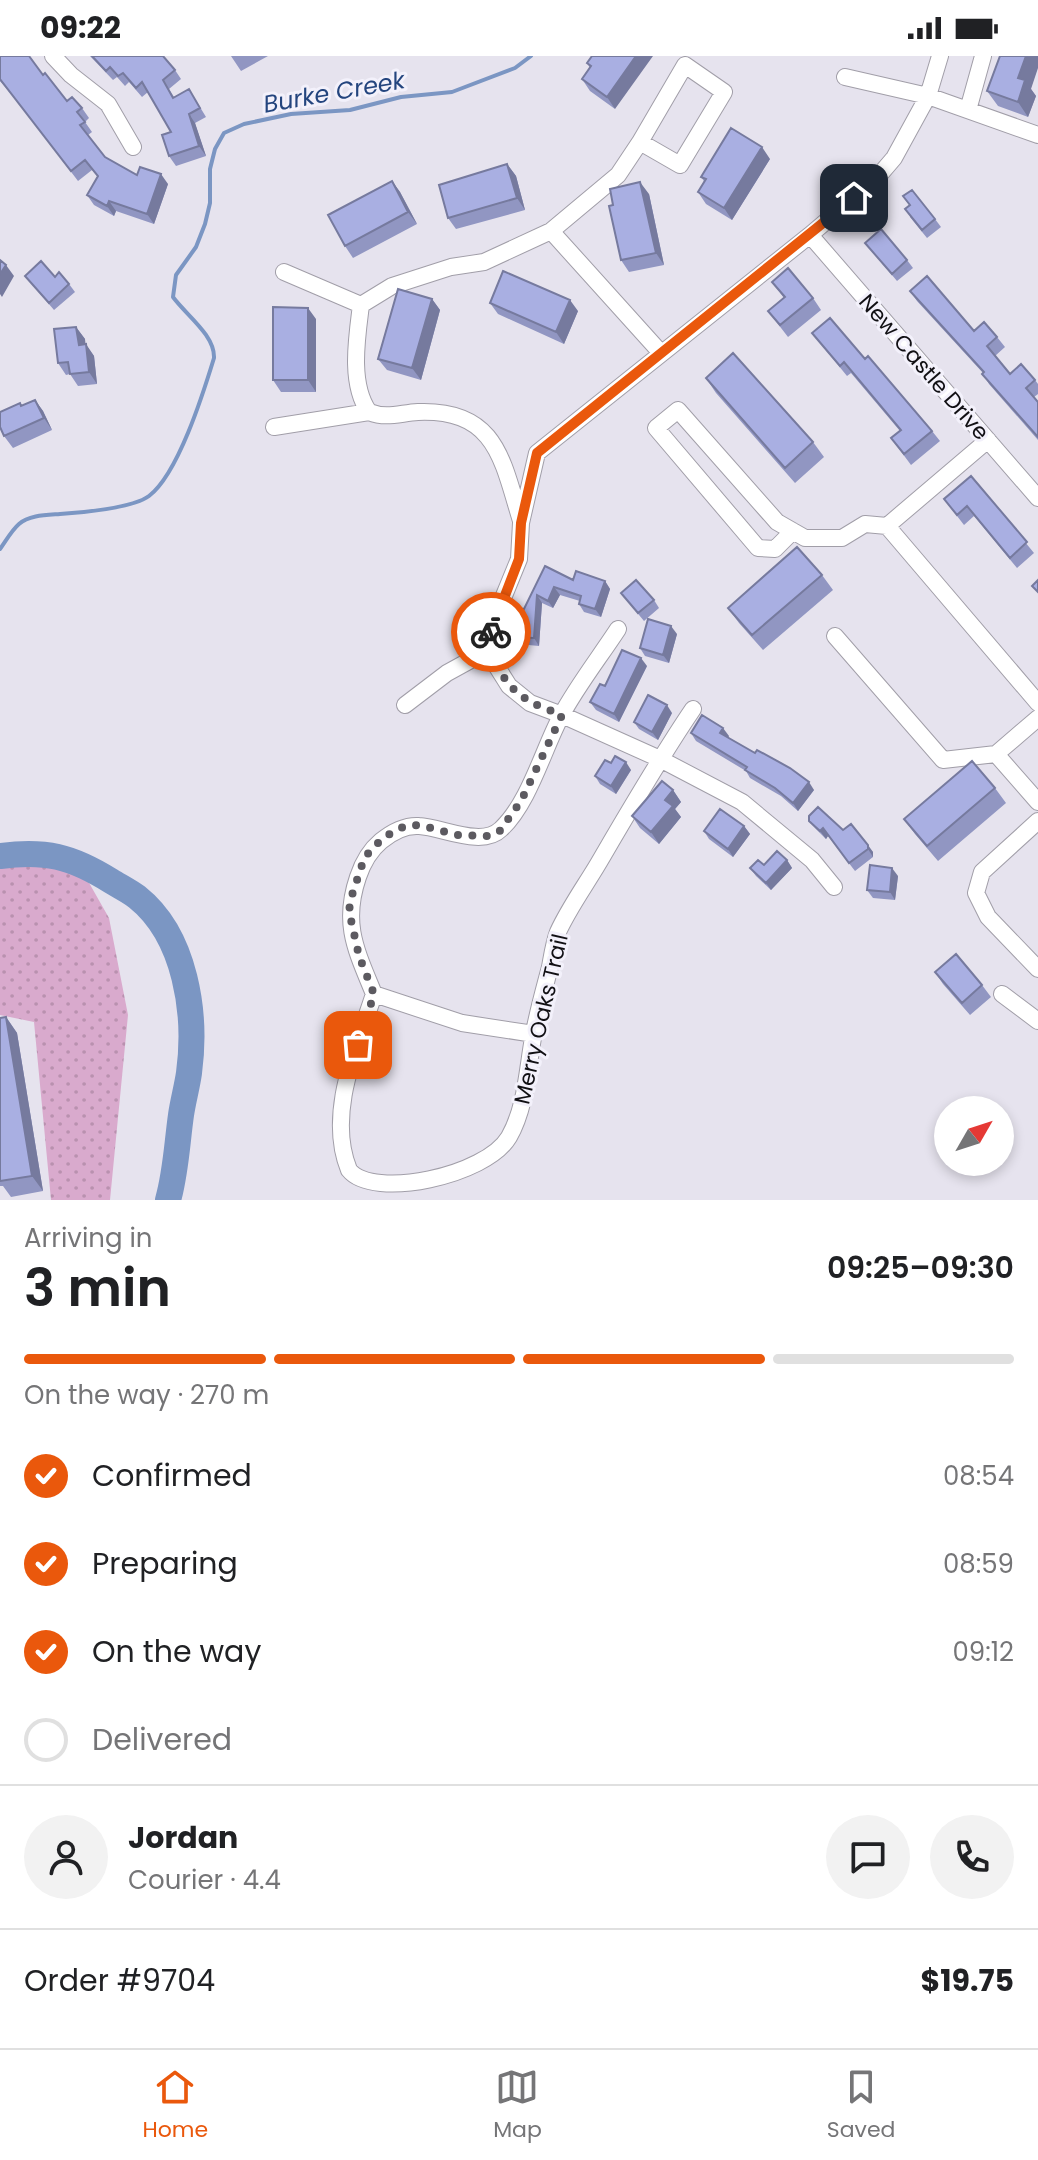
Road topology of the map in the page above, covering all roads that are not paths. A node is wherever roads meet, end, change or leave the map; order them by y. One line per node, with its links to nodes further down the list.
1 (53, 56): 9 (street)
2 (940, 56): 5 (street)
3 (983, 56): 6 (street)
4 (845, 77): 5 (street)
5 (928, 96): 6 (street); 11 (street)
6 (968, 110): 7 (street)
7 (1038, 135)
8 (640, 142): 8 (street); 10 (street)
9 (133, 147)
10 (551, 231): 13 (street); 14 (street)
11 (810, 235): 14 (street); 17 (street, New Castle Drive)
12 (284, 272): 13 (street)
13 (361, 305): 15 (street)
14 (661, 353): 19 (street)
15 (369, 412): 16 (street); 19 (street)
16 (274, 427)
17 (988, 440): 18 (street, New Castle Drive); 20 (street)
18 (1038, 498)
19 (521, 523): 24 (street)
20 (887, 526): 21 (street); 25 (street)
21 (793, 531): 21 (street)
22 (618, 629): 28 (street)
23 (835, 636): 30 (street)
24 (487, 651): 26 (street); 28 (street)
25 (1038, 703)
26 (405, 705)
27 (693, 709): 31 (street, Merry Oaks Trail)
28 (562, 715): 31 (street); 36 (street)
29 (1038, 718): 30 (street)
30 (996, 754): 32 (street)
31 (660, 759): 34 (street); 39 (street, Merry Oaks Trail)
32 (1038, 802)
33 (1038, 821): 35 (street)
34 (834, 887)
35 (1038, 969)
36 (374, 994): 39 (street); 39 (street, Merry Oaks Trail)
37 (1002, 994): 38 (street)
38 (1038, 1021)
39 (534, 1034)

